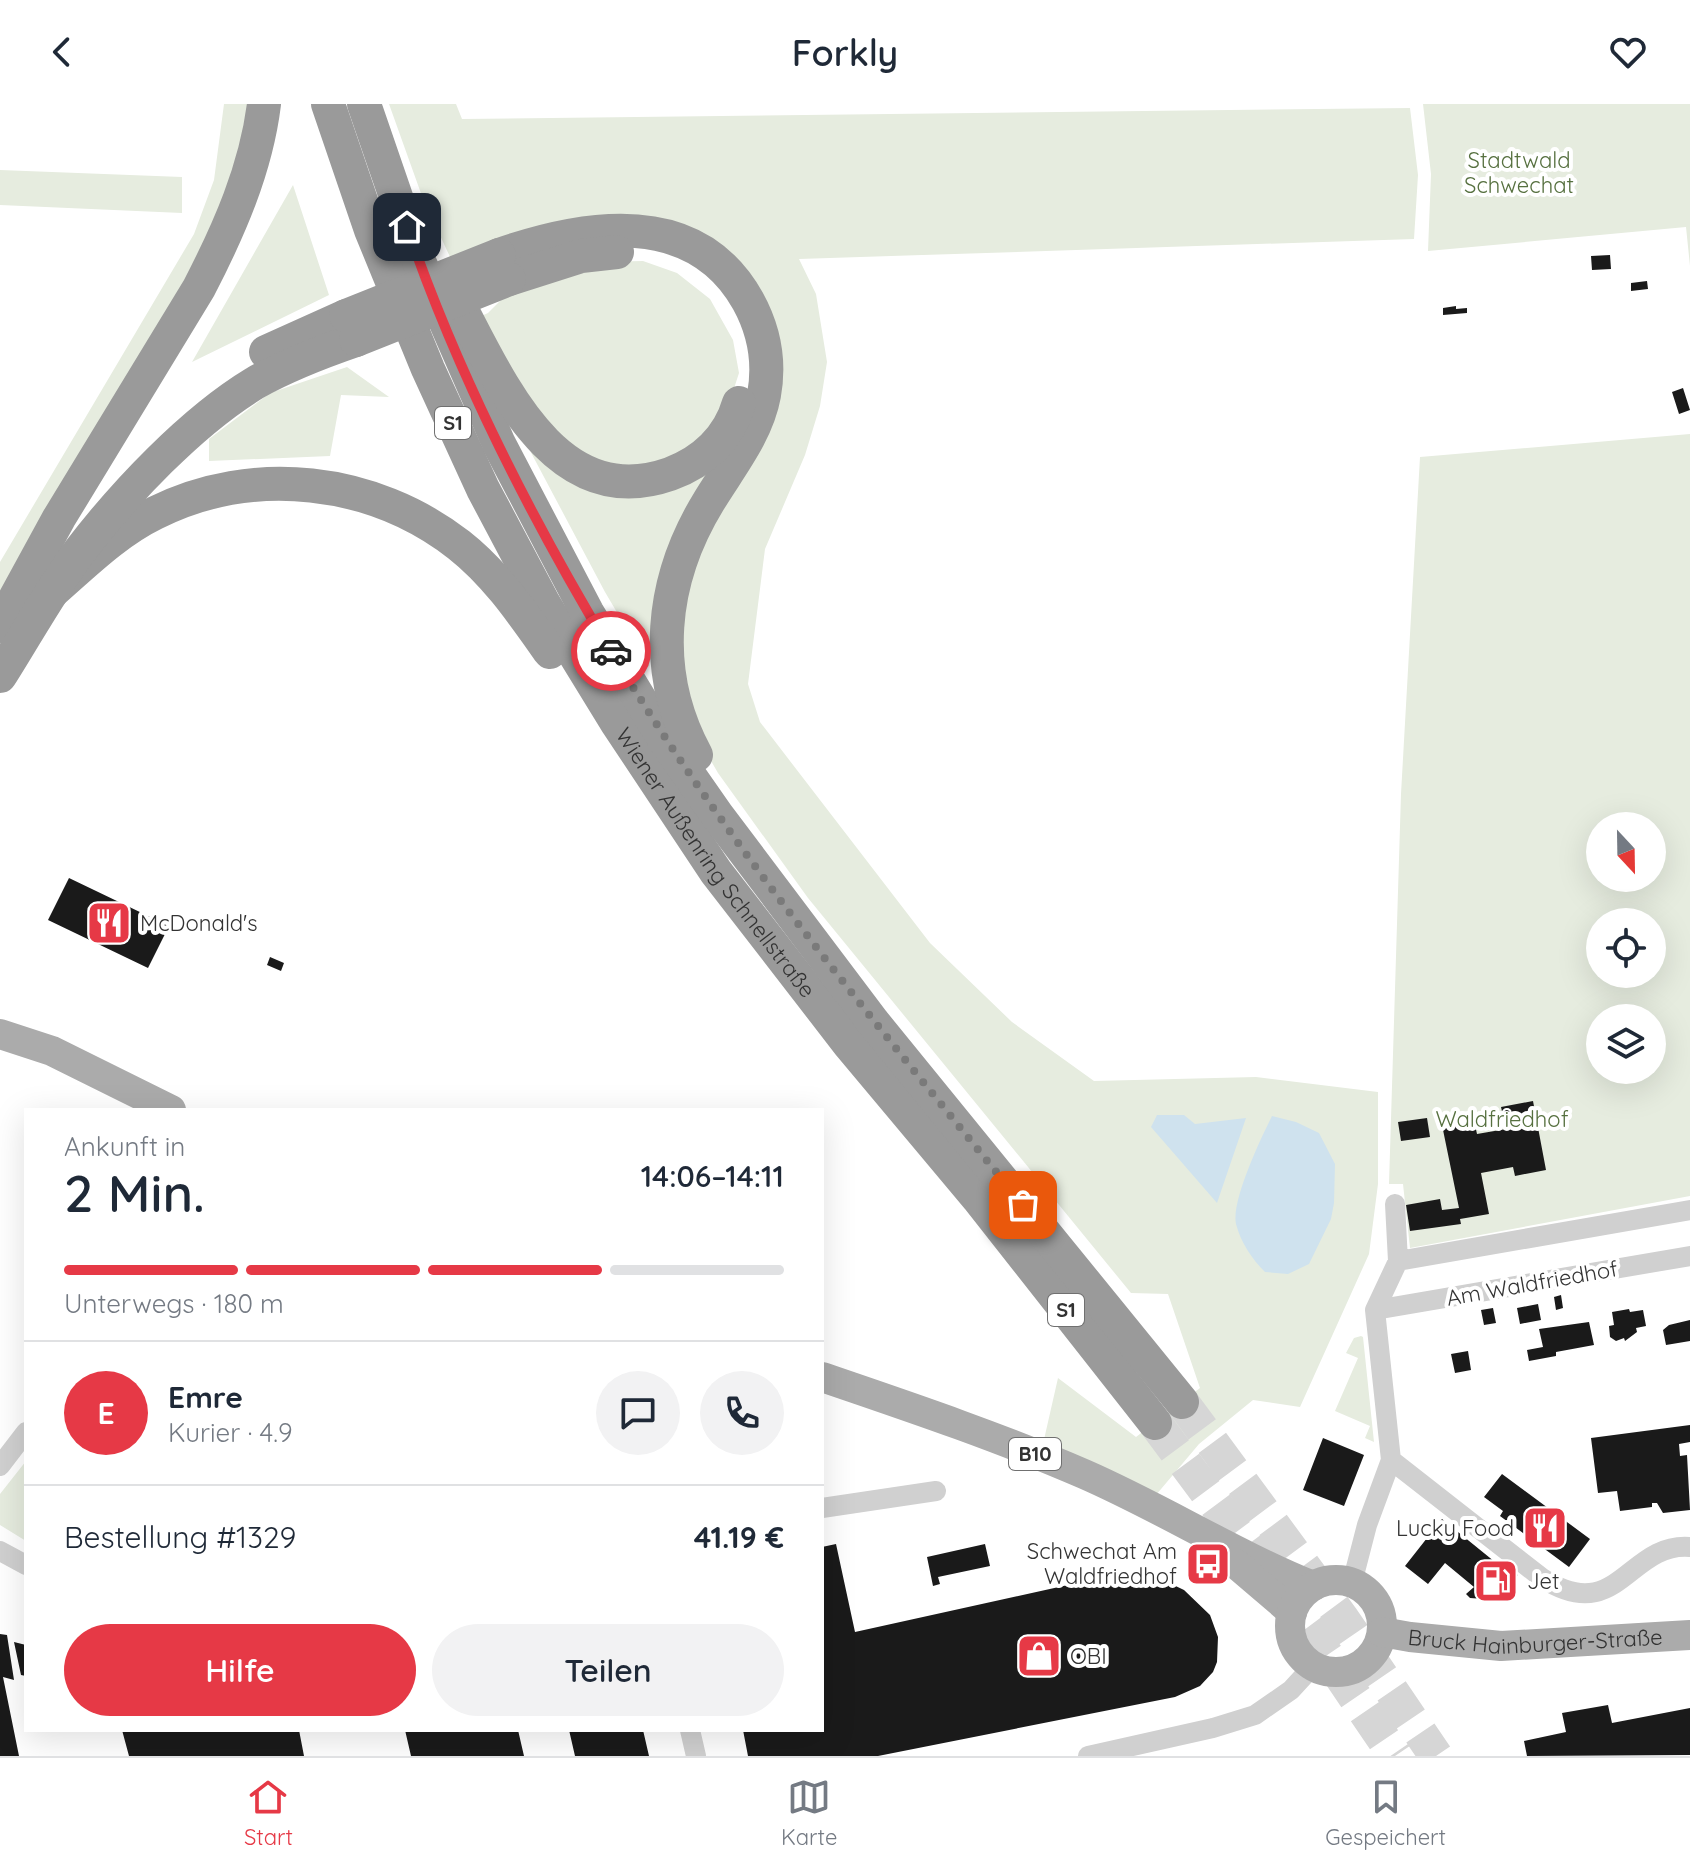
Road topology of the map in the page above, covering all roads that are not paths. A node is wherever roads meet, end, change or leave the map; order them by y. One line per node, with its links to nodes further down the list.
1 (264, 104): 6 (highway)
2 (328, 104): 9 (highway, Wiener Außenring Schnellstraße / S1)
3 (364, 104): 4 (highway, Wiener Außenring Schnellstraße / S1)
4 (415, 252): 5 (highway); 10 (highway, Wiener Außenring Schnellstraße / S1)
5 (504, 267): 6 (highway, bridge); 10 (highway)
6 (39, 587): 7 (highway); 8 (highway); 9 (highway)
7 (0, 626)
8 (0, 676)
9 (617, 723): 22 (highway, Wiener Außenring Schnellstraße / S1)
10 (717, 815): 21 (highway, Wiener Außenring Schnellstraße / S1)
11 (0, 1014): 13 (main road)
12 (0, 1034): 13 (main road)
13 (52, 1051): 14 (main road)
14 (167, 1108)
15 (1395, 1204): 18 (street)
16 (1690, 1210): 18 (street, Am Waldfriedhof)
17 (1690, 1256): 19 (street, Am Waldfriedhof)
18 (1398, 1261): 19 (street)
19 (1375, 1310): 24 (street)
20 (824, 1378): 28 (main road, B10)
21 (1182, 1402)
22 (1155, 1423)
23 (24, 1435): 25 (street)
24 (1391, 1460): 29 (street); 32 (street)
25 (0, 1466)
26 (936, 1491): 27 (street)
27 (824, 1508)
28 (1196, 1530): 33 (main road, B10); 34 (main road, B10)
29 (1690, 1547)
30 (0, 1551): 31 (street)
31 (24, 1564)
32 (1352, 1583): 33 (main road, B10); 35 (main road)
33 (1313, 1586): 34 (main road)
34 (1292, 1612): 37 (main road)
35 (1382, 1632): 36 (main road, Bruck Hainburger-Straße); 37 (main road)
36 (1690, 1635)
37 (1313, 1666): 40 (street)
38 (690, 1732): 39 (street)
39 (696, 1756)
40 (1088, 1756)

